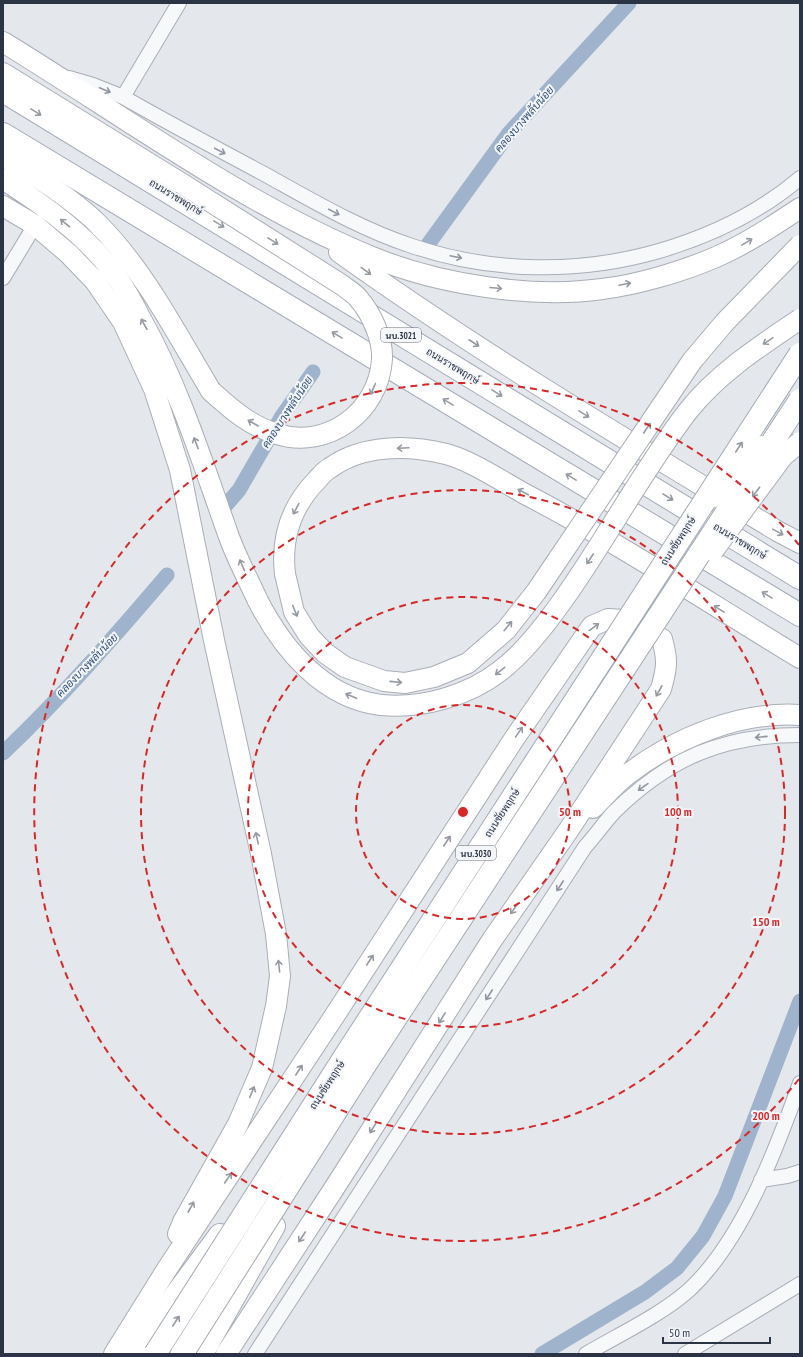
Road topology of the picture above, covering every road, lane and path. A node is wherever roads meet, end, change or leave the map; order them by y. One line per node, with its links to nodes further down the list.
1 (179, 3): 6 (street)
2 (3, 42): 4 (main road)
3 (3, 73): 8 (main road, one-way to 8, bridge)
4 (55, 74): 6 (street, one-way to 6); 13 (main road)
5 (3, 91): 23 (main road, ถนนราชพฤกษ์ / นบ.3021, one-way to 23)
6 (122, 97): 9 (street, one-way to 9)
7 (3, 134): 24 (main road, one-way to 7)
8 (3, 156)
9 (800, 178)
10 (3, 179): 17 (main road, one-way to 10, bridge)
11 (3, 206): 14 (main road)
12 (800, 208): 13 (main road, one-way to 12)
13 (300, 224): 22 (main road, one-way to 22)
14 (35, 225): 16 (street); 33 (main road, one-way to 14)
15 (800, 245): 25 (main road, one-way to 15, bridge)
16 (3, 278)
17 (800, 319)
18 (800, 354): 37 (main road, ถนนชัยพฤกษ์ / นบ.3030, one-way to 18, bridge)
19 (800, 400): 38 (main road, นบ.3030, bridge)
20 (800, 405): 30 (main road, bridge)
21 (800, 442): 39 (main road, one-way to 39, bridge)
22 (800, 543)
23 (800, 578)
24 (800, 615)
25 (800, 658)
26 (800, 715): 28 (main road)
27 (800, 735): 41 (street, one-way to 41)
28 (568, 832): 33 (main road, one-way to 28); 40 (main road, one-way to 40)
29 (800, 1083): 32 (street)
30 (325, 1090): 36 (main road)
31 (800, 1172): 32 (street)
32 (761, 1180): 42 (street)
33 (167, 1269): 35 (main road)
34 (800, 1284): 43 (street)
35 (114, 1354)
36 (132, 1354)
37 (155, 1354)
38 (182, 1354)
39 (203, 1354)
40 (226, 1354)
41 (255, 1354)
42 (586, 1354)
43 (685, 1354)

